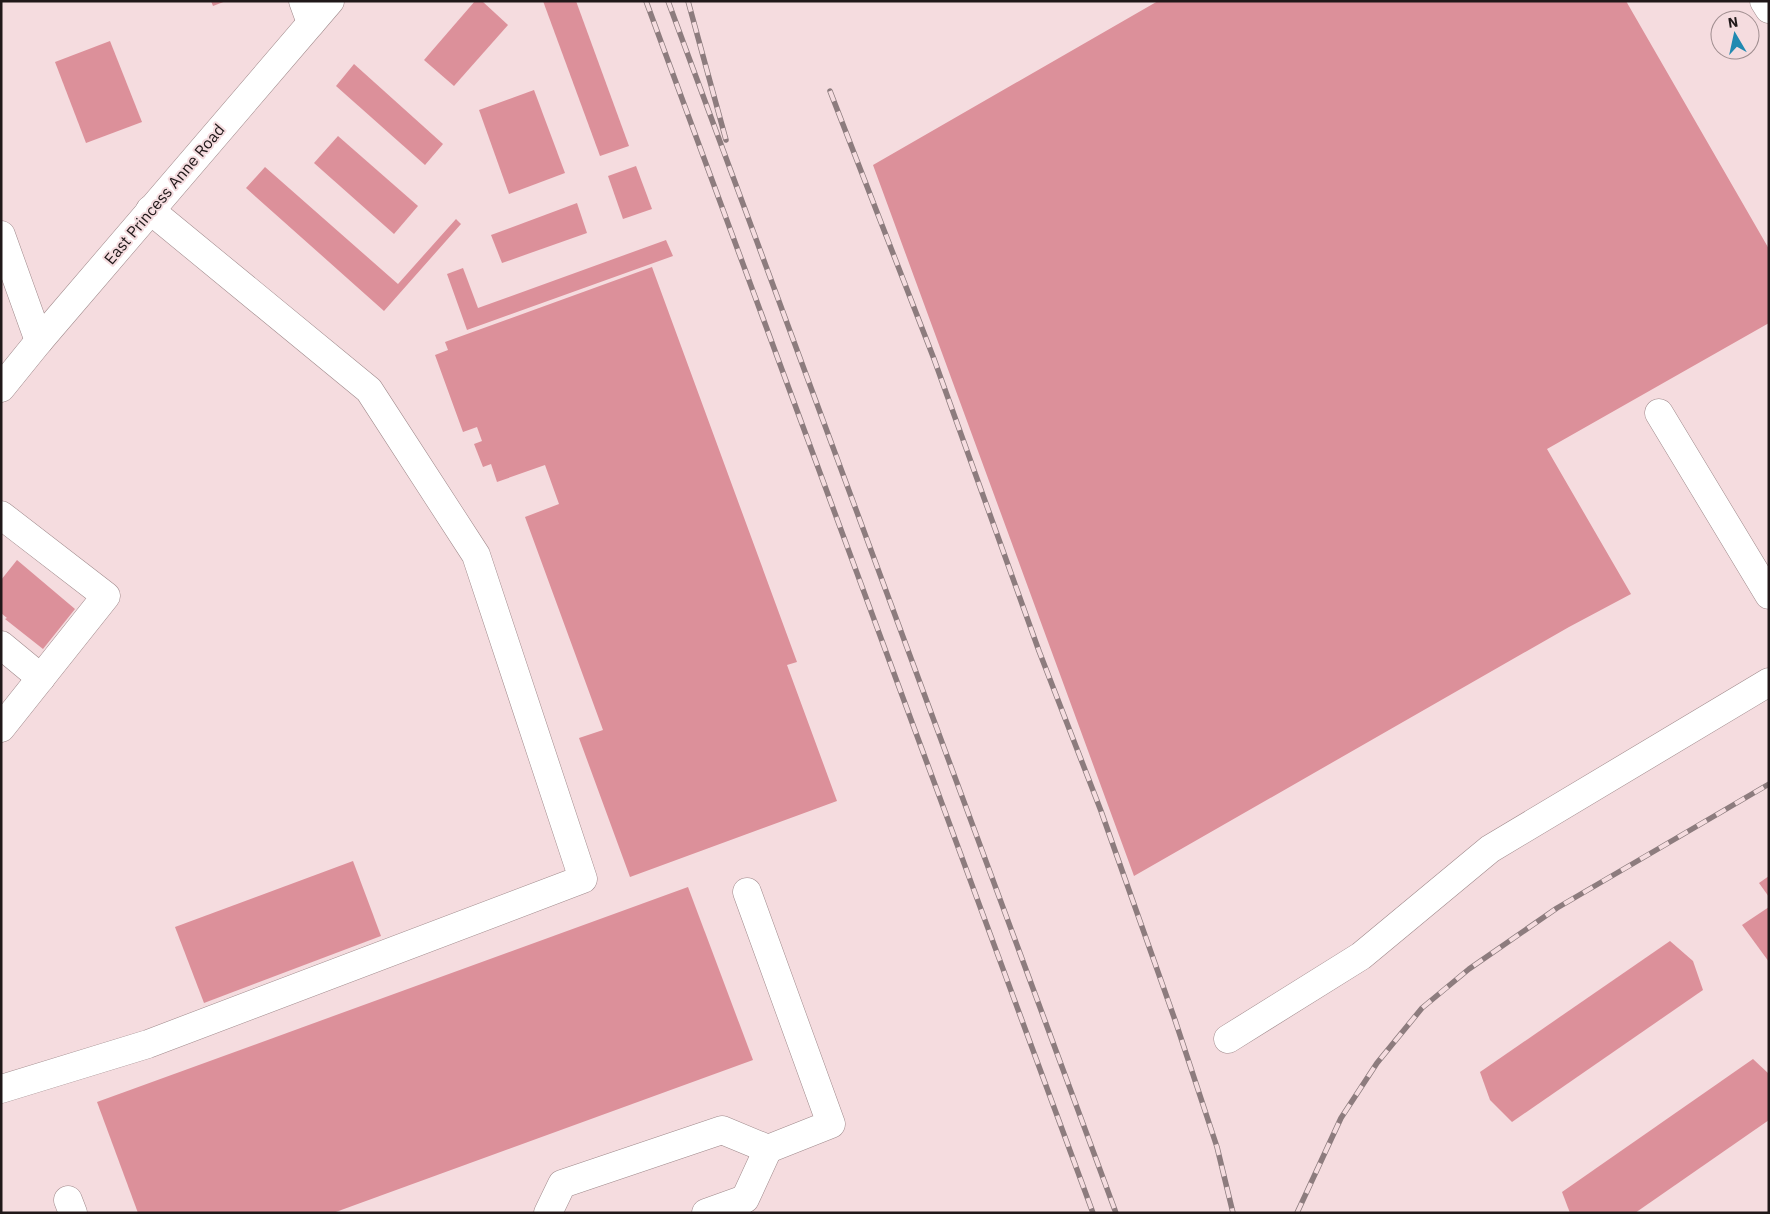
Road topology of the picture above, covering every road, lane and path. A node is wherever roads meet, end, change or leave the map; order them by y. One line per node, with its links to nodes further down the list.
1 (330, 1): 4 (street, East Princess Anne Road)
2 (1764, 1): 3 (street)
3 (1769, 9)
4 (307, 12): 5 (street, East Princess Anne Road)
5 (150, 210): 7 (street, East Princess Anne Road); 18 (street)
6 (1, 235): 7 (street)
7 (39, 341): 8 (street, East Princess Anne Road)
8 (1, 388)
9 (1659, 413): 11 (street)
10 (1, 515): 13 (street)
11 (1769, 595)
12 (1, 645): 13 (street)
13 (41, 678): 15 (street)
14 (1769, 682): 17 (street)
15 (1, 728)
16 (747, 892): 19 (street)
17 (1228, 1039)
18 (1, 1090)
19 (768, 1149): 20 (street); 21 (street)
20 (548, 1213)
21 (706, 1213)

